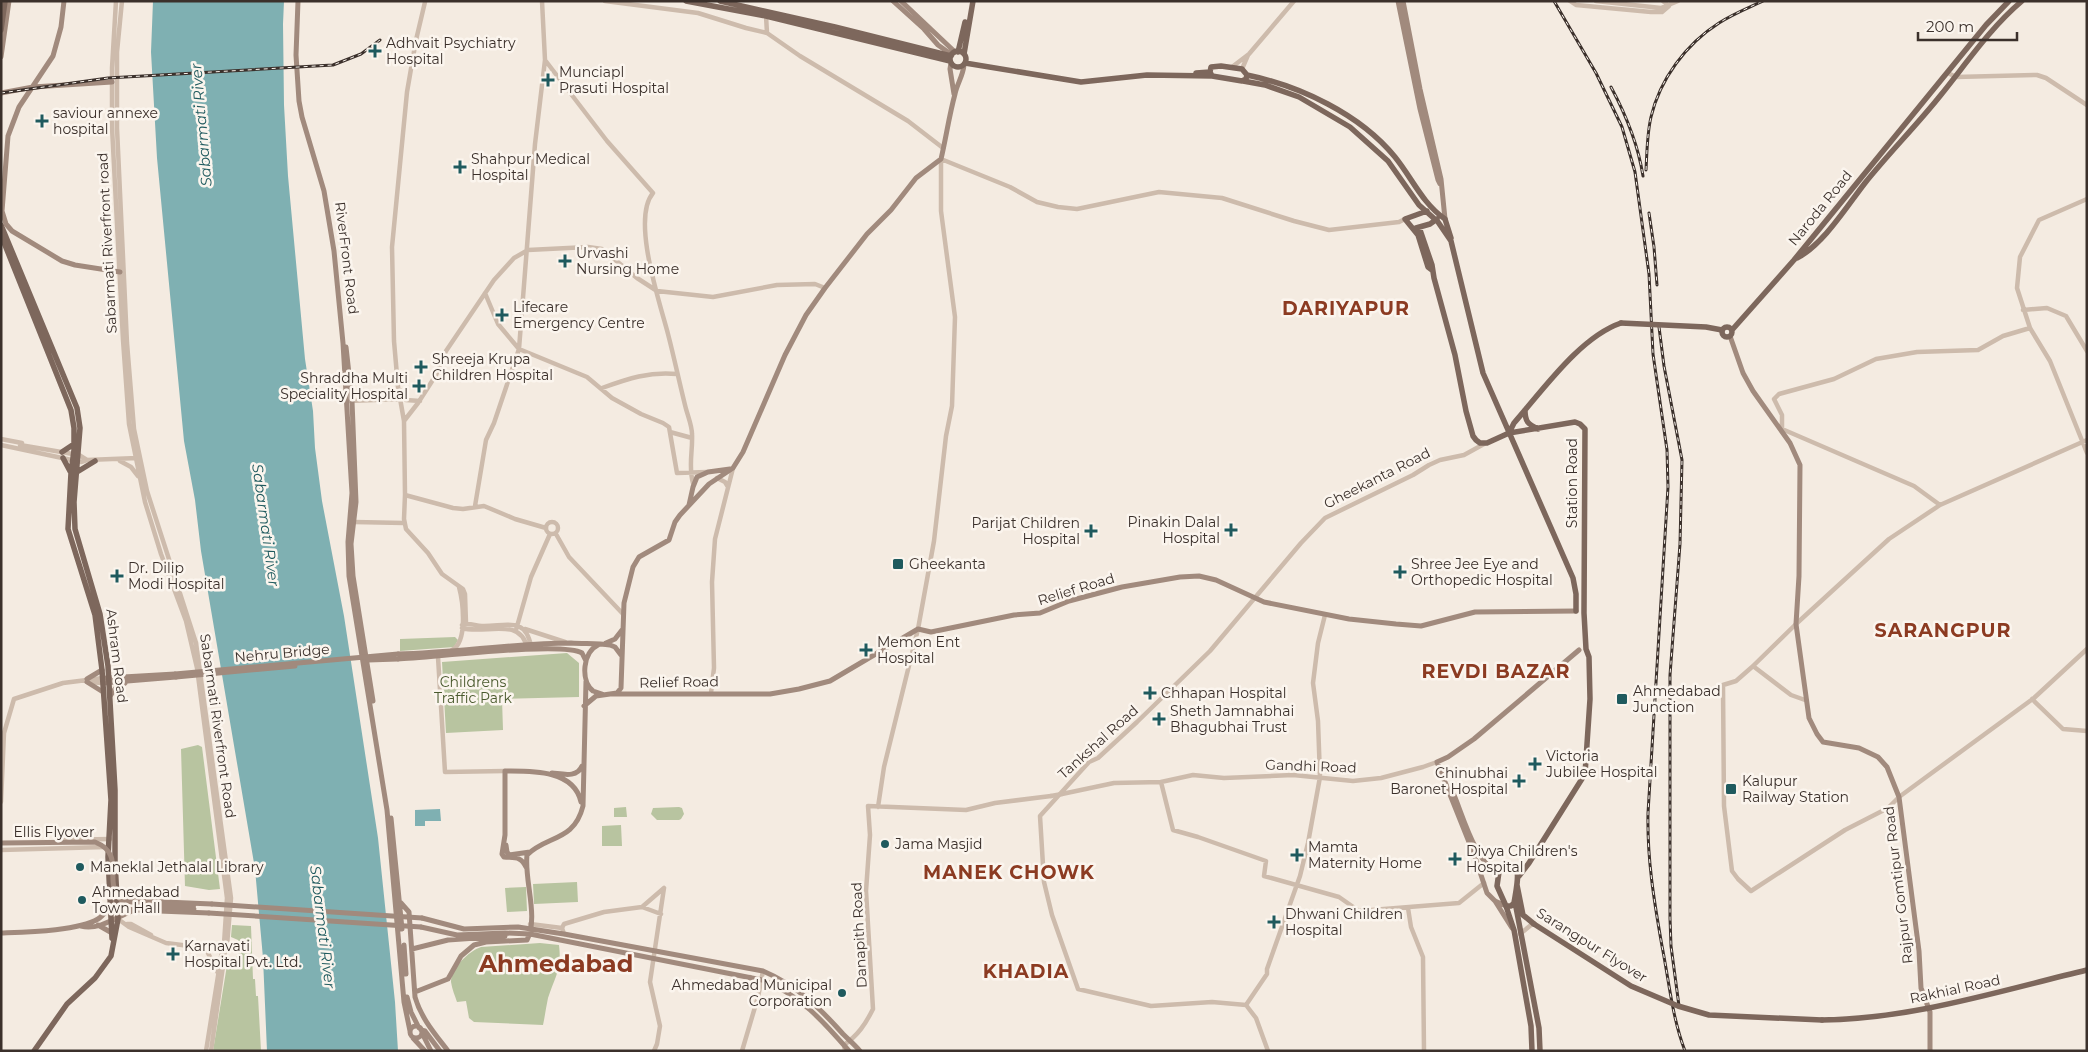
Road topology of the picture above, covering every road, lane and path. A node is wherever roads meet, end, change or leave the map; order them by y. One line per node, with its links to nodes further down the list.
1 (5, 1): 27 (main road)
2 (9, 1): 31 (main road)
3 (64, 1): 41 (main road)
4 (116, 1): 40 (street, Sabarmati Riverfront road)
5 (122, 1): 63 (street, Sabarmati Riverfront road)
6 (299, 1): 76 (main road, RiverFront Road)
7 (542, 1): 32 (street)
8 (605, 1): 28 (street)
9 (686, 1): 24 (main road)
10 (720, 1): 30 (main road)
11 (893, 1): 30 (main road)
12 (900, 1): 30 (main road)
13 (972, 1): 30 (main road); 33 (main road)
14 (1294, 1): 29 (street)
15 (1398, 1): 47 (main road)
16 (1403, 1): 47 (main road)
17 (1570, 1): 25 (street)
18 (1596, 1): 25 (street)
19 (1663, 1): 25 (street)
20 (1678, 1): 25 (street)
21 (2009, 1): 36 (main road, Naroda Road)
22 (2022, 1): 38 (main road, Naroda Road)
23 (426, 2): 73 (street)
24 (712, 3): 26 (main road)
25 (1669, 6)
26 (766, 16): 28 (street); 30 (main road)
27 (1, 30)
28 (767, 33): 45 (street)
29 (1249, 54): 34 (street); 35 (street)
30 (953, 56): 33 (main road); 33 (main road); 43 (main road)
31 (1, 57)
32 (545, 60): 61 (street); 65 (street)
33 (965, 60): 37 (main road); 43 (main road)
34 (1232, 67): 35 (main road); 37 (main road)
35 (1244, 72): 39 (main road); 50 (main road)
36 (1948, 73): 38 (street); 62 (main road, Naroda Road)
37 (1211, 74): 39 (main road, Station Road)
38 (1956, 77): 44 (street); 62 (main road, Naroda Road)
39 (1243, 81): 49 (main road, Station Road)
40 (112, 82): 41 (main road); 63 (street, Sabarmati Riverfront road)
41 (33, 87): 42 (main road); 55 (main road)
42 (1, 93)
43 (954, 98): 45 (main road)
44 (2087, 104)
45 (944, 148): 46 (main road)
46 (941, 159): 54 (street); 64 (main road); 129 (street)
47 (1441, 184): 53 (main road)
48 (2087, 199): 67 (street)
49 (1419, 205): 51 (main road, Station Road); 52 (main road)
50 (1432, 210): 51 (main road); 53 (main road)
51 (1425, 212): 52 (main road); 56 (main road, Station Road)
52 (1415, 216): 54 (main road)
53 (1444, 218): 56 (main road); 60 (main road)
54 (1405, 219): 57 (main road)
55 (2, 222): 58 (main road); 59 (main road, Ashram Road)
56 (1434, 222): 57 (main road); 60 (main road, Station Road)
57 (1416, 228): 92 (main road)
58 (12, 231): 59 (main road); 63 (main road)
59 (2, 234): 91 (main road, Ashram Road); 95 (main road, Ashram Road)
60 (1451, 240): 81 (main road, Station Road)
61 (528, 250): 65 (street); 66 (street); 70 (street)
62 (1795, 259): 69 (main road)
63 (122, 272): 96 (street, Sabarmati Riverfront road); 96 (street, Sabarmati Riverfront road)
64 (825, 288): 65 (street); 99 (main road)
65 (657, 291): 72 (street)
66 (485, 293): 70 (street); 78 (street)
67 (2022, 310): 68 (street); 71 (street)
68 (2030, 328): 85 (street); 89 (street)
69 (1731, 333): 79 (main road, bridge); 85 (main road, Rajpur Gomtipur Road)
70 (518, 349): 74 (street); 111 (street)
71 (2087, 351)
72 (677, 374): 74 (street); 88 (street)
73 (398, 387): 75 (street); 77 (street)
74 (602, 388): 86 (street)
75 (400, 399): 76 (street); 80 (street)
76 (350, 401): 113 (main road, RiverFront Road); 223 (main road, RiverFront Road)
77 (414, 401): 78 (street); 80 (street)
78 (420, 401): 82 (street)
79 (1525, 410): 83 (main road); 84 (main road)
80 (402, 412): 82 (street)
81 (1503, 420): 83 (main road); 87 (main road, Station Road)
82 (404, 421): 109 (street)
83 (1514, 422): 87 (main road)
84 (1538, 429): 87 (main road, Station Road); 118 (main road, Station Road)
85 (1782, 429): 110 (street); 124 (main road, Rajpur Gomtipur Road)
86 (670, 432): 88 (street); 101 (street)
87 (1509, 433): 92 (main road, Gheekanta Road); 119 (main road, Station Road)
88 (692, 438): 101 (street)
89 (2084, 441): 93 (street); 110 (street)
90 (1, 442): 94 (street); 94 (street)
91 (74, 444): 94 (main road); 95 (main road, Ashram Road)
92 (1484, 444): 120 (street, Gheekanta Road)
93 (2087, 453)
94 (63, 455): 95 (street); 100 (main road)
95 (76, 458): 98 (street); 100 (main road, Ashram Road)
96 (137, 458): 97 (street); 103 (street, Sabarmati Riverfront road); 105 (street, Sabarmati Riverfront Road)
97 (117, 460): 98 (street); 103 (street)
98 (95, 461): 100 (main road)
99 (733, 468): 102 (main road); 104 (main road); 107 (street)
100 (74, 472): 141 (main road, Ashram Road)
101 (690, 472): 102 (street); 106 (street)
102 (708, 472): 104 (main road); 106 (main road)
103 (139, 478): 105 (street, Sabarmati Riverfront road)
104 (716, 479): 107 (street); 108 (main road)
105 (145, 483): 206 (street, Sabarmati Riverfront Road)
106 (693, 485): 108 (main road); 112 (main road)
107 (728, 487): 150 (street)
108 (703, 491): 112 (main road)
109 (406, 495): 111 (street); 114 (street)
110 (1940, 505): 124 (street)
111 (475, 506): 115 (street)
112 (689, 506): 122 (main road)
113 (354, 522): 114 (street); 182 (main road)
114 (404, 523): 125 (street)
115 (546, 528): 116 (street); 117 (street)
116 (550, 534): 117 (street); 126 (street)
117 (556, 534): 122 (street)
118 (1584, 583): 119 (main road); 175 (main road, Station Road)
119 (1574, 584): 121 (main road, Station Road)
120 (1255, 598): 123 (main road, Relief Road); 129 (main road, Relief Road); 219 (street, Tankshal Road)
121 (1576, 612): 123 (main road, Relief Road)
122 (623, 614): 128 (main road)
123 (1325, 615): 162 (street)
124 (1796, 624): 140 (street); 155 (main road, Rajpur Gomtipur Road)
125 (464, 625): 126 (street); 135 (street)
126 (516, 627): 127 (street); 132 (street)
127 (524, 629): 130 (street); 132 (street)
128 (622, 629): 131 (main road); 138 (main road)
129 (918, 629): 150 (main road, Relief Road); 166 (street)
130 (568, 643): 131 (main road); 132 (main road)
131 (603, 644): 138 (main road); 139 (main road)
132 (529, 646): 135 (main road); 137 (main road); 139 (main road)
133 (2087, 649): 154 (street)
134 (1579, 650): 158 (main road, Gandhi Road)
135 (451, 651): 136 (main road)
136 (398, 656): 137 (main road); 142 (main road, Nehru Bridge, bridge)
137 (438, 657): 160 (street)
138 (622, 658): 148 (main road)
139 (586, 661): 147 (main road)
140 (1754, 666): 155 (street); 164 (street)
141 (105, 668): 143 (main road); 144 (main road); 145 (main road, Ashram Road)
142 (175, 676): 143 (main road, Nehru Bridge); 146 (main road, Nehru Bridge)
143 (121, 678): 145 (main road, Nehru Bridge)
144 (86, 680): 145 (street); 149 (main road); 165 (street)
145 (106, 680): 146 (main road, Nehru Bridge); 149 (main road, Ashram Road); 153 (main road, Ashram Road)
146 (128, 681): 153 (main road)
147 (586, 681): 151 (main road); 156 (main road)
148 (622, 686): 151 (main road); 152 (main road)
149 (103, 692): 169 (main road, Ashram Road)
150 (711, 693): 152 (main road, Relief Road)
151 (610, 694): 152 (main road, Relief Road); 156 (main road)
152 (627, 694)
153 (110, 696): 179 (main road, Ashram Road)
154 (2032, 699): 157 (street); 164 (street)
155 (1805, 700): 164 (main road, Rajpur Gomtipur Road)
156 (584, 706): 159 (main road)
157 (2087, 730)
158 (1439, 761): 162 (street, Gandhi Road); 173 (main road); 176 (main road)
159 (583, 764): 161 (main road); 167 (main road)
160 (505, 771): 161 (main road); 168 (main road)
161 (552, 773): 167 (main road)
162 (1320, 778): 163 (street, Gandhi Road); 178 (street)
163 (1161, 782): 166 (street, Gandhi Road, bridge); 178 (street)
164 (1899, 797): 220 (main road, Rajpur Gomtipur Road)
165 (1, 802)
166 (878, 807): 225 (street, Danapith Road)
167 (582, 810): 172 (main road)
168 (505, 835): 172 (main road); 174 (main road)
169 (110, 839): 170 (street); 171 (main road, Ashram Road)
170 (1, 845): 171 (street); 183 (main road, Ellis Flyover, bridge); 190 (main road, Ellis Flyover, bridge)
171 (109, 846): 184 (main road, Ashram Road)
172 (530, 852): 174 (main road)
173 (1496, 871): 175 (main road); 176 (main road); 185 (main road)
174 (528, 872): 198 (main road)
175 (1519, 876): 177 (main road, Station Road)
176 (1483, 881): 180 (main road); 188 (street)
177 (1516, 883): 181 (main road, Station Road); 193 (main road)
178 (1297, 884): 188 (street); 219 (street)
179 (118, 900): 183 (main road); 184 (main road); 187 (main road, Ashram Road)
180 (1494, 901): 185 (main road); 199 (main road)
181 (1514, 902): 185 (main road); 193 (main road, Station Road)
182 (401, 903): 208 (main road); 222 (main road)
183 (202, 904): 198 (main road, bridge)
184 (110, 906): 187 (main road); 194 (main road, Ashram Road); 197 (main road)
185 (1506, 906): 191 (main road)
186 (642, 907): 192 (street); 192 (street); 200 (street)
187 (118, 908): 189 (main road); 194 (main road, Ashram Road)
188 (1408, 908): 239 (street)
189 (134, 910): 190 (main road); 194 (main road)
190 (205, 912): 203 (main road, bridge)
191 (1509, 913): 193 (main road, Sarangpur Flyover); 199 (main road)
192 (661, 914): 209 (street)
193 (1522, 917): 195 (main road, Sarangpur Flyover); 204 (main road)
194 (115, 919): 196 (main road); 202 (main road, Ashram Road); 205 (street); 227 (main road, Ashram Road)
195 (1532, 924): 204 (street); 221 (main road, Sarangpur Flyover, bridge)
196 (98, 925): 197 (main road); 202 (main road)
197 (81, 926): 201 (main road)
198 (530, 929): 200 (main road); 203 (main road); 210 (main road); 216 (main road)
199 (1514, 930): 240 (main road)
200 (563, 931): 209 (main road)
201 (1, 933)
202 (112, 933): 227 (main road, Ashram Road)
203 (514, 933): 208 (main road)
204 (1520, 934): 241 (main road)
205 (194, 946): 206 (street); 207 (street)
206 (223, 948): 207 (street); 213 (street); 218 (street)
207 (206, 949): 213 (street)
208 (412, 949): 216 (main road)
209 (654, 950): 210 (street); 211 (main road)
210 (652, 958): 214 (main road); 234 (street)
211 (763, 971): 215 (street); 225 (main road)
212 (2087, 971): 220 (main road, Rakhial Road)
213 (218, 974): 218 (street)
214 (750, 976): 215 (main road); 217 (street)
215 (762, 980): 217 (street); 226 (main road)
216 (415, 992): 233 (main road)
217 (760, 993): 235 (street)
218 (217, 997): 228 (street); 229 (street)
219 (1246, 1005): 238 (street)
220 (1930, 1011): 221 (main road, Rakhial Road); 242 (main road, Rajpur Gomtipur Road)
221 (1824, 1020)
222 (421, 1030): 223 (main road); 224 (main road); 231 (main road); 232 (main road)
223 (410, 1031): 224 (main road, RiverFront Road)
224 (412, 1038): 230 (main road)
225 (850, 1041): 226 (street, Danapith Road); 237 (main road)
226 (844, 1048): 236 (main road)
227 (32, 1051)
228 (206, 1051)
229 (211, 1051)
230 (425, 1051)
231 (430, 1051)
232 (440, 1051)
233 (448, 1051)
234 (654, 1051)
235 (742, 1051)
236 (849, 1051)
237 (860, 1051)
238 (1268, 1051)
239 (1424, 1051)
240 (1532, 1051)
241 (1540, 1051)
242 (1930, 1051)

